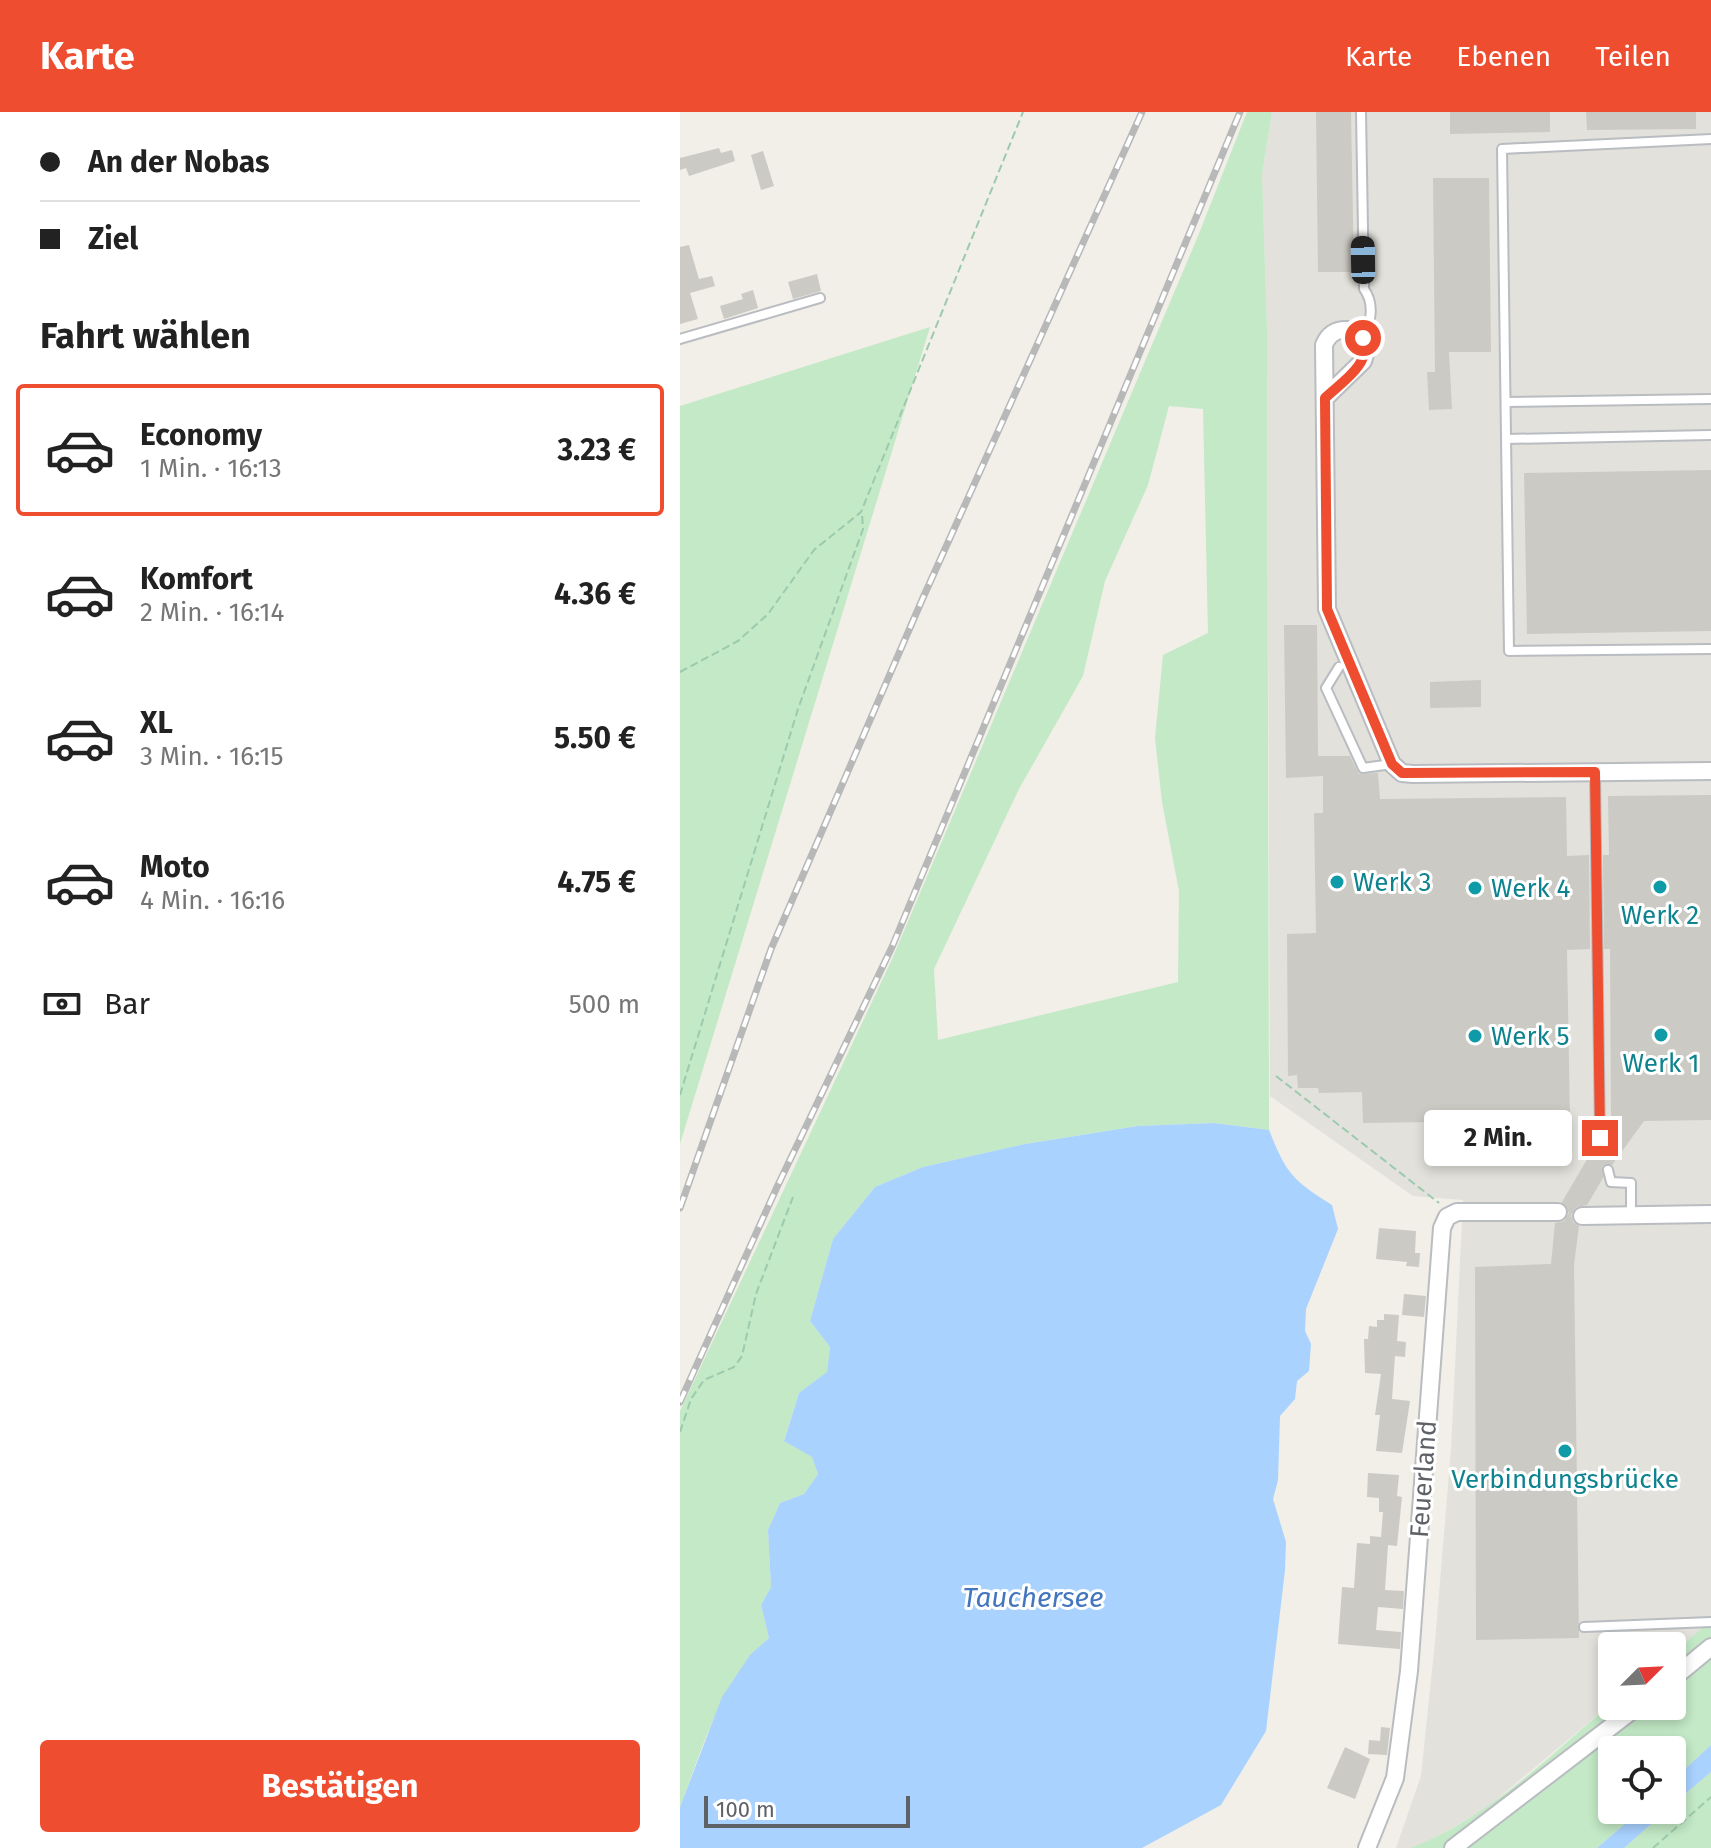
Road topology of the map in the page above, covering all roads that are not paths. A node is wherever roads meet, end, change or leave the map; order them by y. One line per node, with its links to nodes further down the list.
1 (1361, 112): 4 (lane)
2 (1711, 139): 8 (lane)
3 (820, 298): 5 (lane)
4 (1363, 338): 6 (street); 6 (street)
5 (680, 339)
6 (1325, 398): 13 (street)
7 (1711, 399): 8 (lane)
8 (1506, 402): 10 (lane)
9 (1711, 435): 10 (lane)
10 (1506, 439): 11 (lane)
11 (1711, 649)
12 (1339, 667): 13 (lane)
13 (1392, 764): 15 (street)
14 (1711, 771): 15 (street)
15 (1595, 772): 16 (lane)
16 (1600, 1138)
17 (1608, 1170): 20 (lane)
18 (1558, 1212): 27 (street, Feuerland)
19 (1711, 1214): 20 (street)
20 (1631, 1215): 21 (street)
21 (1590, 1216)
22 (1711, 1622): 23 (lane)
23 (1584, 1627)
24 (1711, 1647): 25 (street)
25 (1686, 1668)
26 (1620, 1720): 28 (street)
27 (1367, 1848)
28 (1453, 1848)

